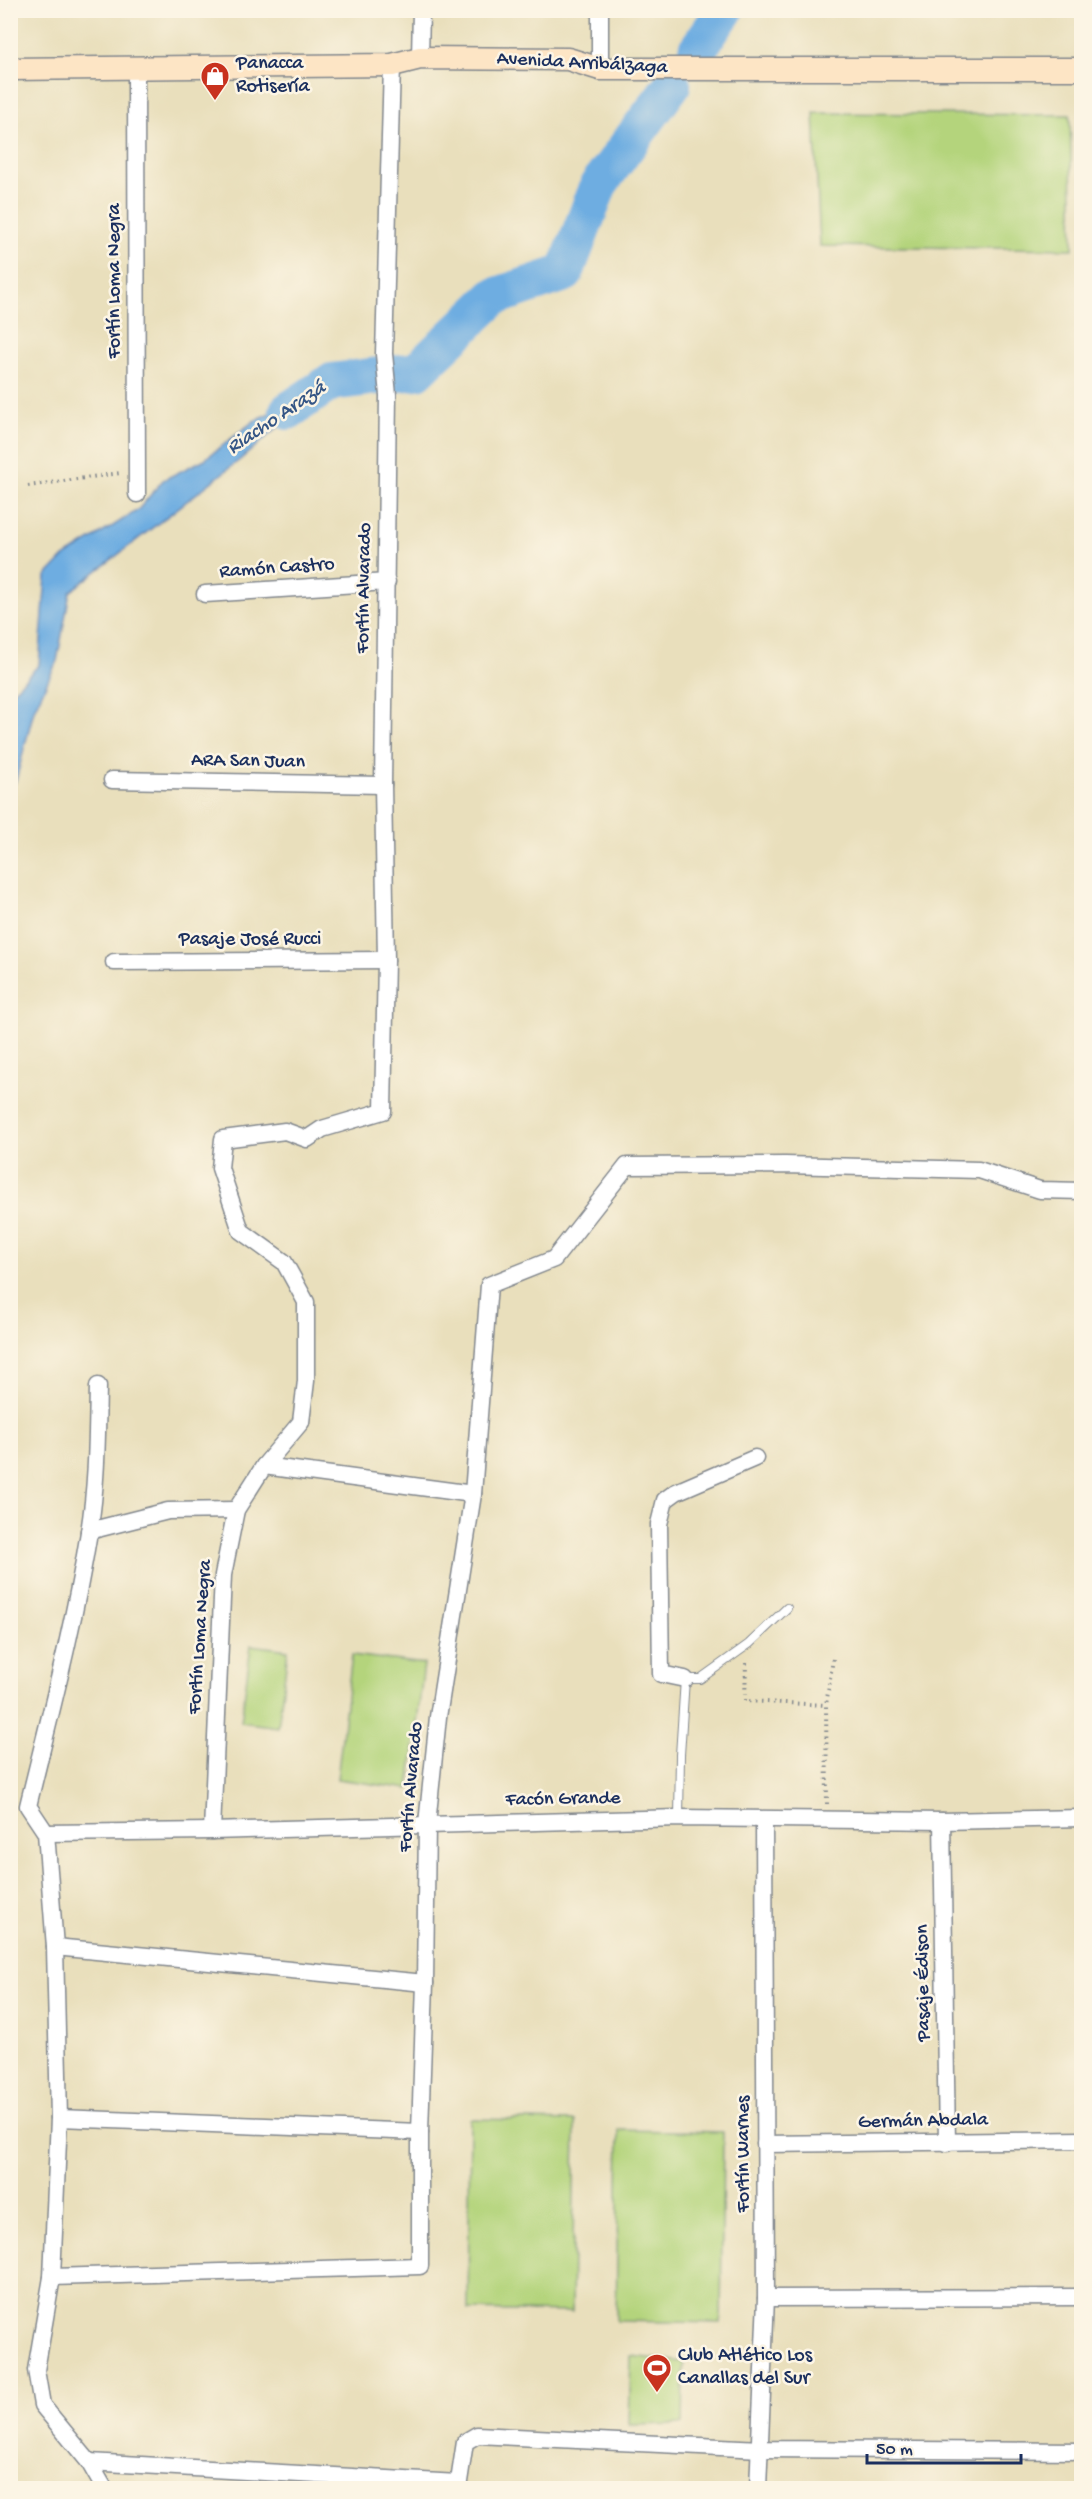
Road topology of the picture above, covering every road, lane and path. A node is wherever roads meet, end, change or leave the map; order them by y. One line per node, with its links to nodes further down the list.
1 (421, 10): 3 (street)
2 (600, 10): 7 (street)
3 (420, 58): 4 (main road, Avenida Arribálzaga); 7 (main road, Avenida Arribálzaga)
4 (392, 65): 5 (main road, Avenida Arribálzaga); 12 (street, Fortín Alvarado)
5 (136, 68): 6 (main road, Avenida Arribálzaga); 9 (street, Fortín Loma Negra)
6 (10, 69)
7 (600, 69): 8 (main road, Avenida Arribálzaga)
8 (1082, 69)
9 (136, 470): 10 (path); 11 (street, Fortín Loma Negra)
10 (28, 486)
11 (136, 494)
12 (387, 582): 13 (street, Ramón Castro); 15 (street, Fortín Alvarado)
13 (205, 594)
14 (112, 780): 15 (street, ARA San Juan)
15 (383, 785): 16 (street, Fortín Alvarado)
16 (386, 960): 17 (street, Pasaje José Rucci); 18 (street, Fortín Alvarado)
17 (114, 962)
18 (223, 1139): 22 (street, Fortín Loma Negra)
19 (1082, 1191): 23 (street, Fortín Alvarado)
20 (98, 1386): 25 (street)
21 (755, 1458): 29 (street)
22 (264, 1466): 23 (street); 24 (street, Fortín Loma Negra)
23 (473, 1494): 36 (street, Fortín Alvarado)
24 (236, 1510): 25 (street); 37 (street, Fortín Loma Negra)
25 (89, 1531): 38 (street)
26 (787, 1608): 27 (lane)
27 (747, 1646): 29 (lane); 30 (path)
28 (833, 1659): 30 (path)
29 (685, 1679): 31 (lane)
30 (826, 1705): 34 (path)
31 (679, 1818): 33 (street, Facón Grande); 36 (street, Facón Grande)
32 (1082, 1818): 35 (street, Facón Grande)
33 (764, 1820): 34 (street, Facón Grande); 44 (street, Fortín Warnes)
34 (827, 1820): 35 (street, Facón Grande)
35 (942, 1821): 45 (street, Pasaje Édison)
36 (427, 1824): 37 (street, Facón Grande); 40 (street, Fortín Alvarado)
37 (212, 1831): 38 (street, Facón Grande)
38 (46, 1833): 39 (street)
39 (55, 1947): 40 (street); 41 (street)
40 (425, 1983): 42 (street, Fortín Alvarado)
41 (59, 2118): 42 (street); 46 (street)
42 (420, 2132): 46 (street, Fortín Alvarado)
43 (1082, 2140): 45 (street, Germán Abdala)
44 (765, 2144): 45 (street, Germán Abdala); 48 (street, Fortín Warnes)
45 (947, 2144)
46 (52, 2277): 51 (street)
47 (1082, 2297): 48 (street)
48 (766, 2298): 49 (street, Fortín Warnes)
49 (761, 2449): 50 (street); 52 (street); 54 (street, Fortín Warnes)
50 (1082, 2451)
51 (89, 2462): 52 (street); 53 (street)
52 (458, 2486)
53 (104, 2488)
54 (758, 2488)

